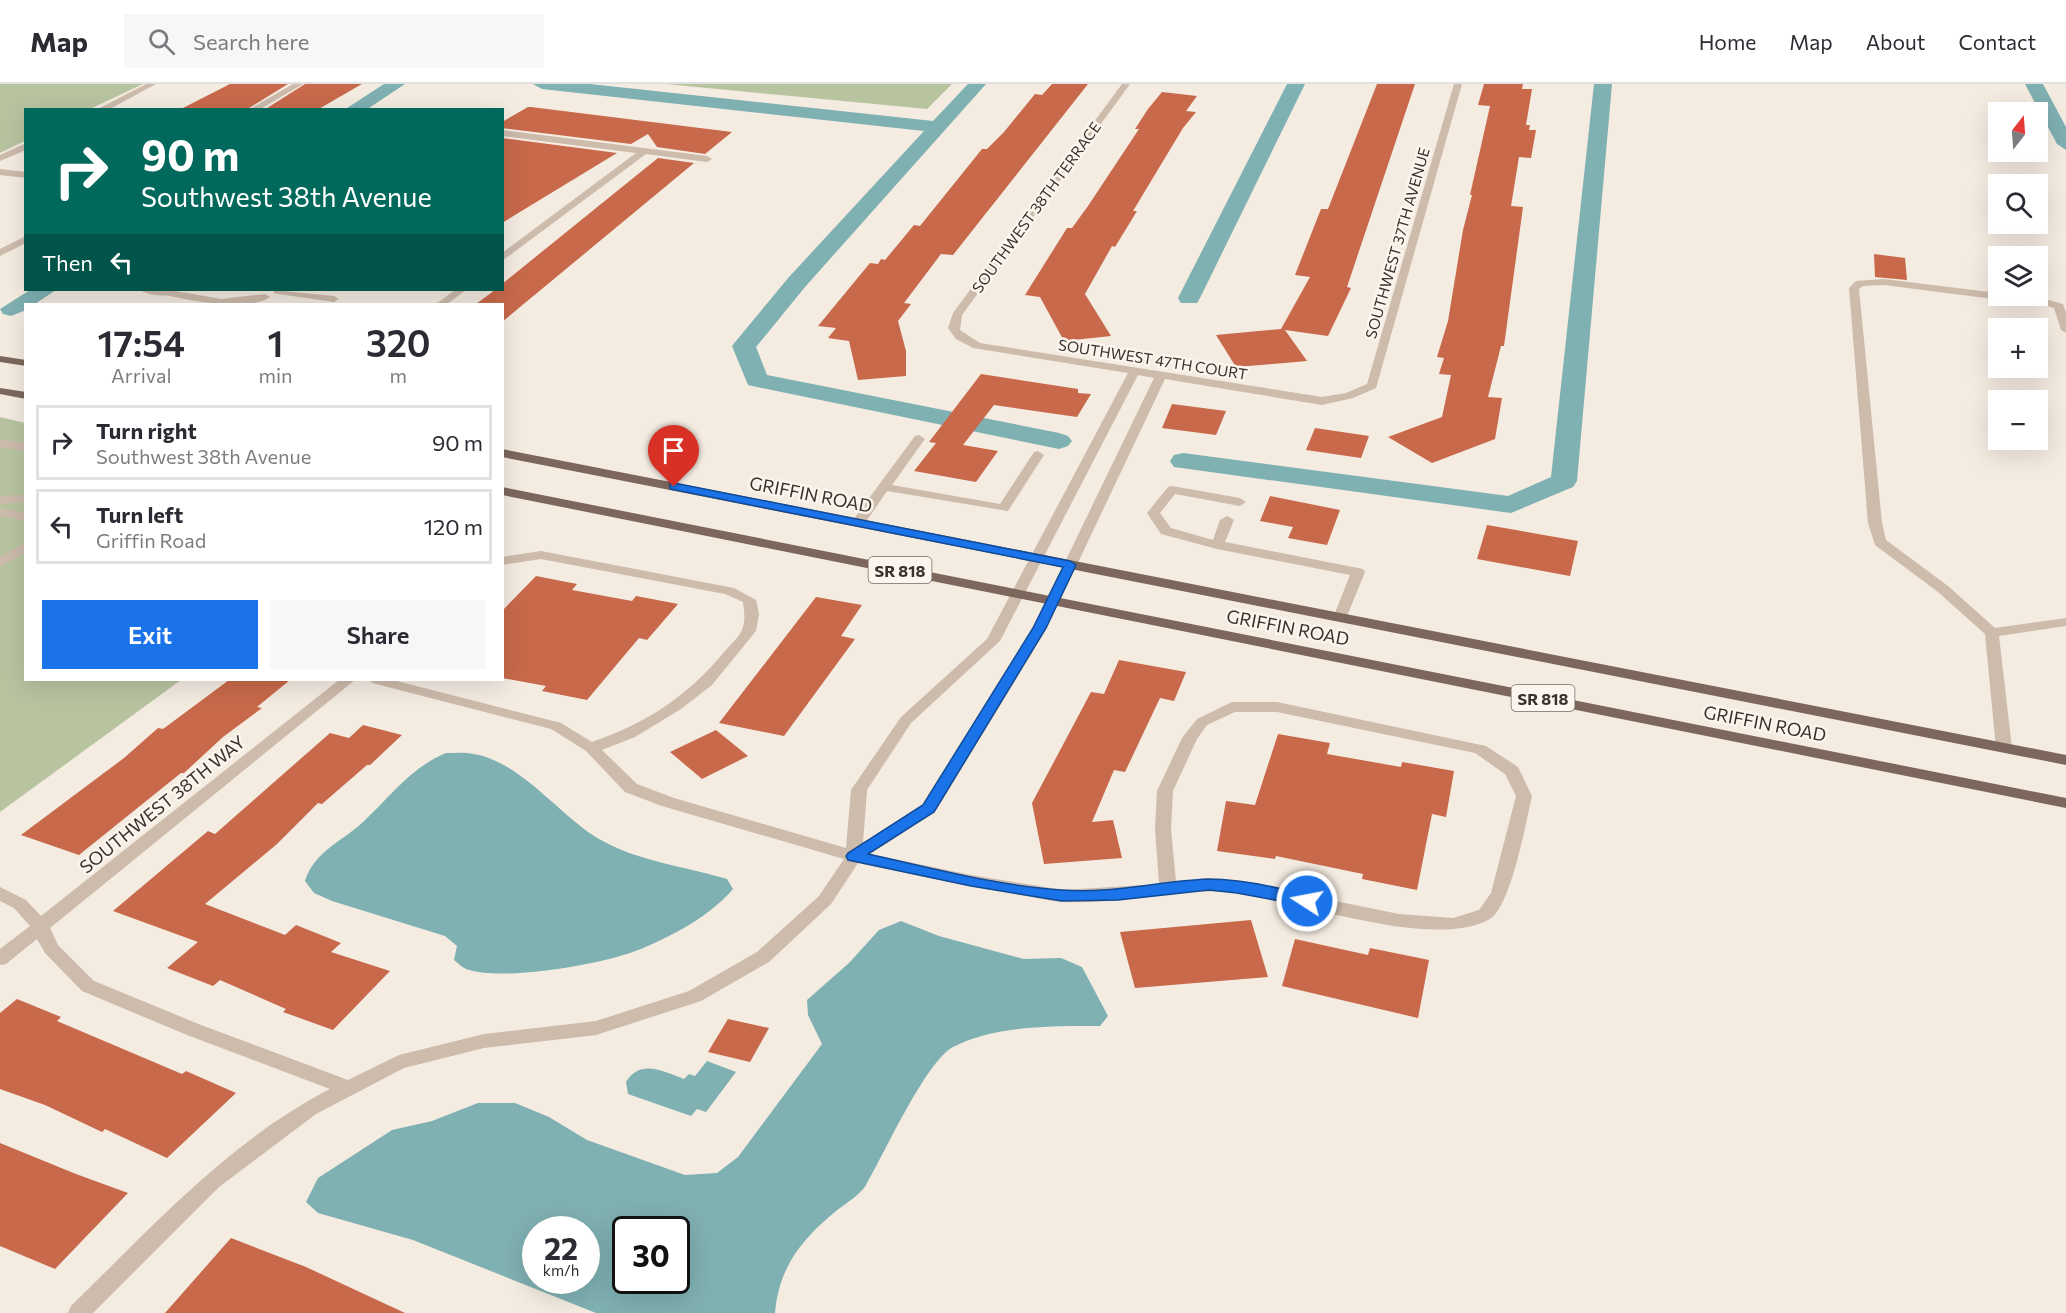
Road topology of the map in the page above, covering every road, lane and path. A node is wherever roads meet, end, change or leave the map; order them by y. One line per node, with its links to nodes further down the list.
1 (152, 84): 5 (street)
2 (299, 84): 6 (street)
3 (1126, 84): 27 (street, SOUTHWEST 38TH TERRACE)
4 (1458, 84): 34 (street, SOUTHWEST 37TH AVENUE)
5 (104, 108)
6 (256, 108)
7 (504, 133): 9 (street)
8 (24, 147): 10 (street)
9 (644, 151): 11 (street); 16 (street)
10 (0, 159)
11 (707, 159)
12 (0, 172): 13 (street)
13 (24, 175)
14 (24, 240): 15 (street)
15 (0, 254)
16 (504, 256)
17 (172, 291): 23 (street)
18 (278, 291): 21 (street)
19 (287, 291): 22 (street)
20 (460, 291): 25 (street)
21 (264, 297): 23 (street); 24 (street)
22 (333, 298)
23 (226, 303)
24 (255, 303)
25 (442, 303)
26 (2066, 330): 61 (street)
27 (956, 333): 30 (street, SOUTHWEST 47TH COURT)
28 (0, 359): 29 (main road)
29 (24, 363)
30 (1134, 372): 31 (street, SOUTHWEST 47TH COURT); 53 (street)
31 (1161, 376): 34 (street, SOUTHWEST 47TH COURT); 56 (street)
32 (0, 392): 33 (main road)
33 (24, 396)
34 (1349, 396)
35 (920, 439): 42 (street)
36 (0, 443): 37 (street)
37 (24, 449)
38 (24, 450): 39 (street)
39 (4, 453)
40 (504, 453): 50 (main road, GRIFFIN ROAD / SR 818)
41 (1038, 455): 42 (street)
42 (884, 487): 50 (street)
43 (504, 491): 57 (main road, GRIFFIN ROAD / SR 818)
44 (24, 499): 45 (street)
45 (0, 500)
46 (1240, 502): 51 (street)
47 (0, 512): 48 (street)
48 (24, 517)
49 (1227, 520): 51 (street)
50 (858, 523): 53 (main road, GRIFFIN ROAD / SR 818)
51 (1217, 545): 59 (street)
52 (24, 547): 55 (street)
53 (1038, 559): 56 (main road, GRIFFIN ROAD / SR 818); 57 (street)
54 (505, 560): 64 (street)
55 (0, 563)
56 (1070, 565): 58 (street); 59 (main road, GRIFFIN ROAD / SR 818)
57 (1019, 594): 58 (main road, GRIFFIN ROAD / SR 818); 68 (street)
58 (1053, 600): 67 (main road, GRIFFIN ROAD / SR 818); 68 (street)
59 (1340, 618): 65 (main road, GRIFFIN ROAD / SR 818)
60 (2066, 622): 61 (street)
61 (1992, 633): 65 (street)
62 (347, 681): 71 (street, SOUTHWEST 38TH WAY)
63 (381, 681): 64 (street)
64 (591, 748): 68 (street)
65 (2004, 748): 66 (main road, GRIFFIN ROAD / SR 818)
66 (2066, 760)
67 (2066, 803)
68 (854, 856): 69 (street); 73 (street)
69 (1168, 888): 69 (street)
70 (0, 893): 71 (street)
71 (40, 926): 72 (street, SOUTHWEST 38TH WAY); 73 (street)
72 (0, 959)
73 (349, 1088): 74 (street)
74 (79, 1313)

